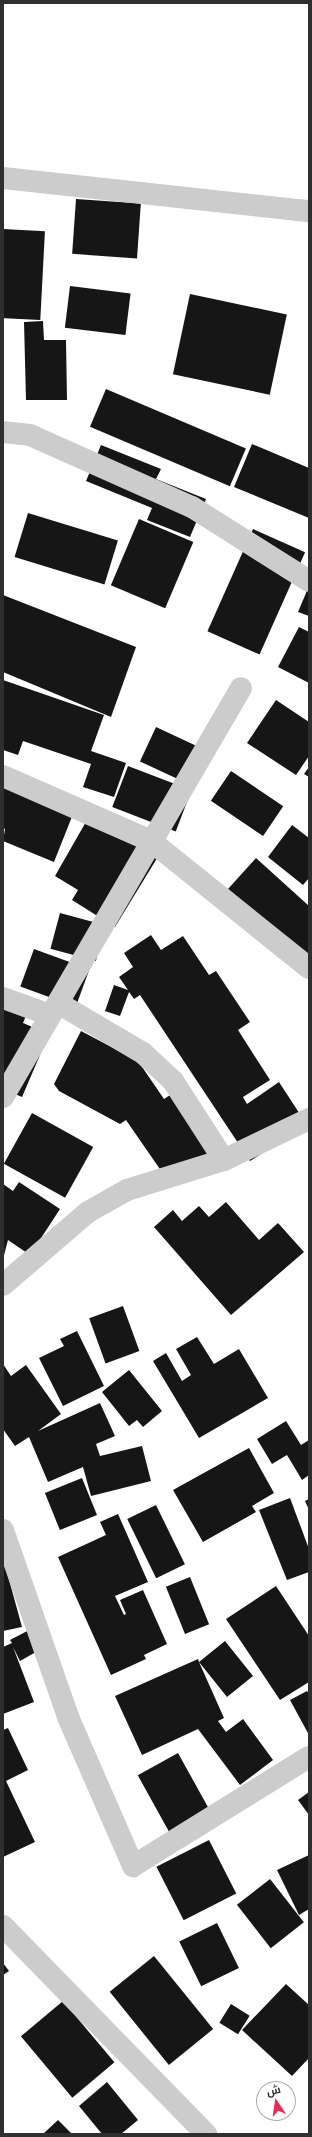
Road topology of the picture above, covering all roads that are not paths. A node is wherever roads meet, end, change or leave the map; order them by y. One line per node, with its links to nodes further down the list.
1 (3, 178): 2 (street)
2 (309, 211)
3 (3, 432): 4 (street)
4 (309, 581)
5 (241, 688): 7 (street)
6 (3, 776): 7 (street)
7 (151, 841): 8 (street); 10 (street)
8 (309, 968)
9 (3, 998): 10 (street)
10 (54, 1009): 11 (street); 13 (street)
11 (3, 1097)
12 (306, 1125): 13 (street)
13 (224, 1160): 14 (street)
14 (3, 1285)
15 (3, 1530): 16 (street)
16 (309, 1757)
17 (3, 1926): 18 (street)
18 (206, 2134)

